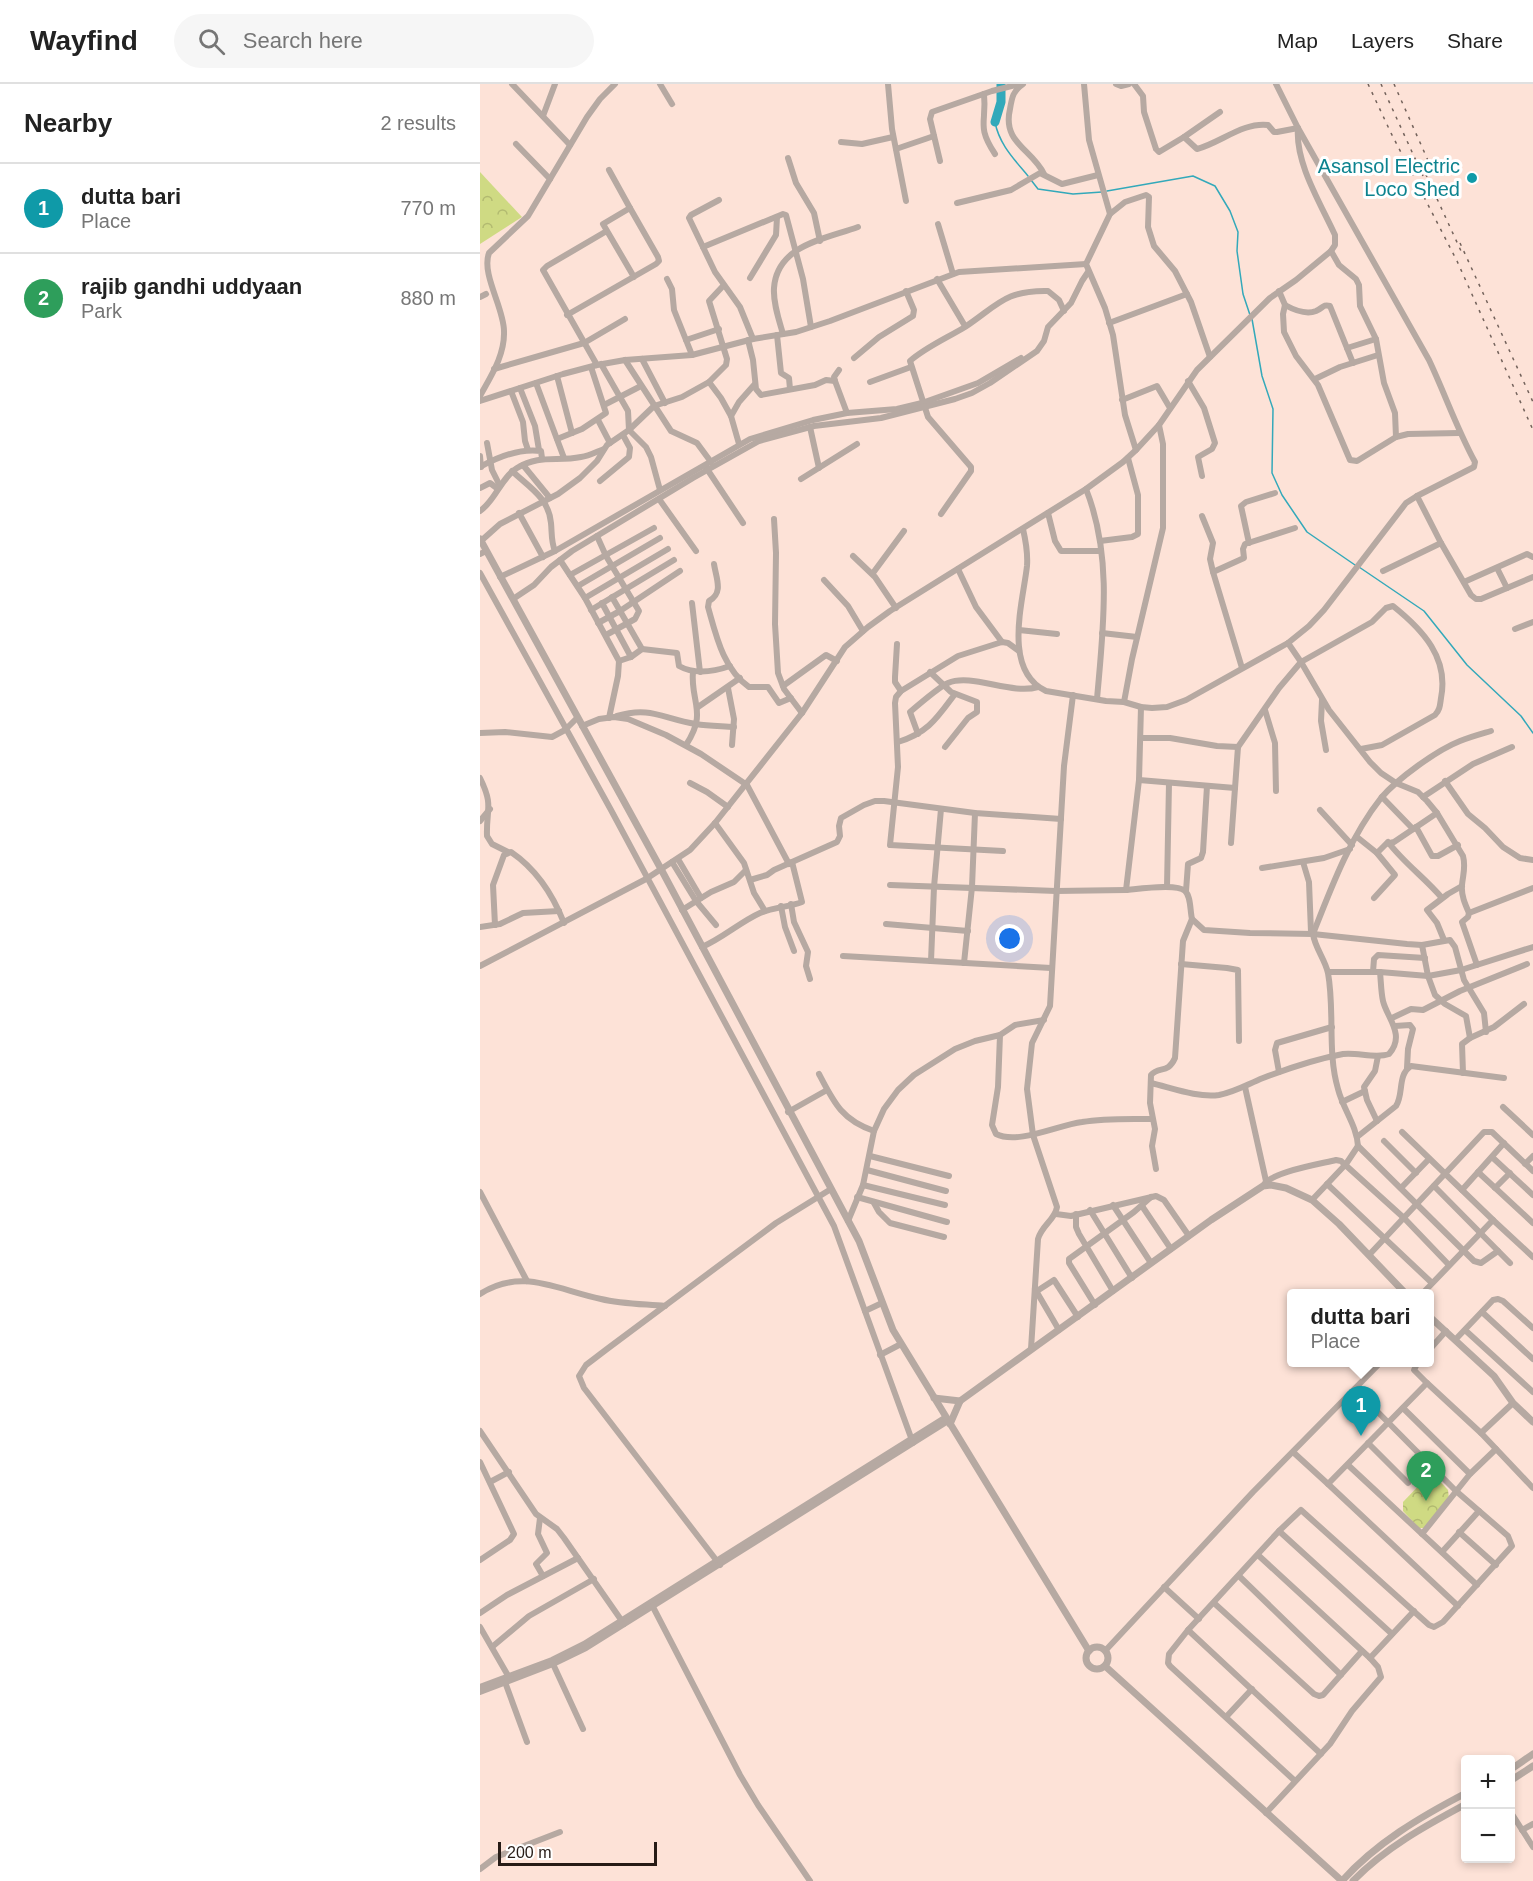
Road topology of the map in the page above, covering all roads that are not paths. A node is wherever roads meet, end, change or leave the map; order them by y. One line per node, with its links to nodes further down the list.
1 (512, 84): 15 (street)
2 (555, 84): 15 (street)
3 (615, 84): 22 (street)
4 (660, 84): 13 (street)
5 (888, 84): 17 (street)
6 (1021, 84): 12 (street); 28 (street)
7 (1084, 84): 29 (street)
8 (1116, 84): 9 (street)
9 (1129, 84)
10 (1134, 84): 19 (street)
11 (1276, 84): 16 (street)
12 (984, 94): 18 (street); 24 (street)
13 (672, 104)
14 (1220, 111): 19 (street)
15 (543, 116): 22 (street)
16 (1298, 128): 19 (street); 43 (street); 109 (street)
17 (893, 136): 20 (street); 23 (street)
18 (934, 136): 23 (street); 26 (street)
19 (1184, 137)
20 (841, 142)
21 (516, 144): 30 (street)
22 (570, 145): 30 (street)
23 (896, 149): 32 (street)
24 (994, 154)
25 (788, 158): 40 (street)
26 (940, 161)
27 (609, 170): 34 (street)
28 (1042, 174): 29 (street); 33 (street)
29 (1099, 177): 35 (street)
30 (550, 179): 80 (street)
31 (719, 201): 41 (street)
32 (906, 201)
33 (957, 203)
34 (630, 208): 39 (street); 47 (street)
35 (1109, 211): 44 (street); 54 (street)
36 (777, 217): 41 (street); 42 (street); 48 (street)
37 (938, 224): 46 (street)
38 (858, 227): 40 (street)
39 (605, 232): 47 (street); 57 (street)
40 (820, 241): 42 (street)
41 (703, 247): 51 (street)
42 (796, 250): 61 (street); 63 (street)
43 (1330, 251): 53 (street); 64 (street)
44 (1086, 264): 45 (street); 46 (street)
45 (1088, 272): 56 (street); 59 (street)
46 (953, 274): 50 (street)
47 (634, 277): 57 (street)
48 (750, 278)
49 (667, 279): 65 (street)
50 (937, 279): 52 (street); 60 (street)
51 (723, 286): 62 (street); 66 (street)
52 (906, 291): 61 (street); 73 (street)
53 (1280, 291): 55 (street); 72 (street)
54 (1187, 294): 59 (street); 72 (street)
55 (1285, 305): 69 (street); 83 (street)
56 (1064, 311): 60 (street); 99 (street)
57 (567, 315): 67 (street)
58 (625, 319): 67 (street)
59 (1109, 323): 96 (street)
60 (965, 326): 79 (street)
61 (811, 327): 63 (street)
62 (719, 329): 65 (street); 68 (street)
63 (780, 334): 66 (street); 92 (street)
64 (1376, 339): 69 (street); 71 (street)
65 (686, 340): 70 (street)
66 (750, 340): 68 (street); 89 (street)
67 (584, 344): 78 (street); 80 (street)
68 (724, 348): 70 (street); 86 (street)
69 (1347, 348): 77 (street)
70 (692, 355): 75 (street)
71 (1378, 355): 77 (street); 111 (street)
72 (1210, 357): 85 (street)
73 (854, 358)
74 (1021, 358): 99 (street)
75 (642, 359): 76 (street); 97 (street)
76 (626, 360): 78 (street); 90 (street)
77 (1353, 363): 83 (street)
78 (596, 366): 82 (street); 95 (street); 98 (street)
79 (910, 367): 87 (street); 99 (street)
80 (494, 369): 94 (street)
81 (839, 370): 84 (street)
82 (557, 376): 88 (street); 108 (street)
83 (1315, 379): 111 (street)
84 (835, 381): 92 (street); 102 (street)
85 (1188, 381): 101 (street); 131 (street)
86 (709, 382): 97 (street); 103 (street)
87 (870, 382)
88 (536, 383): 91 (street); 112 (street)
89 (754, 384): 92 (street); 103 (street)
90 (641, 386): 95 (street); 100 (street)
91 (520, 388): 93 (street); 119 (street)
92 (790, 389)
93 (511, 391): 94 (street); 118 (street)
94 (481, 394)
95 (620, 397): 98 (street); 107 (street)
96 (1122, 400): 101 (street); 120 (street)
97 (665, 403): 100 (street)
98 (604, 405): 104 (street)
99 (923, 405): 102 (street); 106 (street); 145 (street)
100 (654, 406): 107 (street); 128 (street)
101 (1170, 408): 105 (street)
102 (847, 413): 115 (street)
103 (731, 416): 115 (street)
104 (598, 420): 108 (street); 114 (street)
105 (1160, 425): 120 (street); 208 (street)
106 (810, 427): 128 (street); 129 (street)
107 (629, 430): 110 (street); 137 (street)
108 (572, 433): 112 (street)
109 (1459, 433): 111 (street); 139 (street)
110 (623, 435): 114 (street); 133 (street)
111 (1396, 437)
112 (557, 439): 123 (street)
113 (487, 443): 125 (street)
114 (610, 443): 117 (street)
115 (739, 444): 128 (street)
116 (857, 444): 129 (street)
117 (604, 449): 123 (street); 141 (street)
118 (528, 450): 119 (street); 125 (street)
119 (539, 450): 122 (street)
120 (1136, 450): 124 (street)
121 (480, 456): 127 (street)
122 (543, 458): 123 (street); 126 (street)
123 (564, 458)
124 (1128, 458): 136 (street); 156 (street)
125 (490, 462): 127 (street); 134 (street)
126 (523, 465): 130 (street); 141 (street)
127 (480, 467)
128 (707, 467): 137 (street); 140 (street); 148 (street)
129 (819, 468): 132 (street)
130 (512, 471): 134 (street); 141 (street)
131 (1202, 476)
132 (801, 479)
133 (600, 482)
134 (499, 487): 135 (street); 142 (street)
135 (480, 488)
136 (1086, 489): 144 (street); 156 (street)
137 (660, 490): 161 (street)
138 (1275, 493): 157 (street)
139 (1417, 496): 158 (street); 210 (street)
140 (659, 499): 153 (street); 160 (street)
141 (547, 500): 143 (street); 161 (street)
142 (480, 511)
143 (519, 513): 155 (street); 166 (street)
144 (1048, 513): 151 (street); 162 (street)
145 (941, 514)
146 (1202, 516): 176 (street)
147 (774, 519): 223 (street)
148 (743, 524)
149 (654, 528): 164 (street)
150 (1295, 528): 157 (street)
151 (1023, 529): 173 (street); 203 (street)
152 (904, 531): 178 (street)
153 (597, 536): 164 (street); 168 (street)
154 (660, 538): 171 (street)
155 (481, 540): 163 (street)
156 (1100, 541): 162 (street)
157 (1249, 543): 176 (street)
158 (1441, 543): 175 (street); 184 (street)
159 (668, 549): 182 (street)
160 (696, 550)
161 (555, 551): 166 (street)
162 (1101, 551): 205 (street)
163 (483, 552): 180 (street)
164 (606, 556): 171 (street); 179 (street)
165 (854, 556): 178 (street)
166 (543, 557): 180 (street)
167 (1533, 557): 172 (street)
168 (560, 560): 179 (street); 190 (street)
169 (674, 560): 186 (street)
170 (714, 564): 218 (street)
171 (612, 567): 182 (street); 185 (street)
172 (1497, 568): 184 (street); 187 (street)
173 (958, 569): 194 (street); 209 (street)
174 (680, 571): 191 (street)
175 (1383, 571)
176 (1213, 572): 219 (street)
177 (480, 573): 243 (street)
178 (873, 573): 194 (street)
179 (570, 575): 185 (street)
180 (500, 577): 190 (street)
181 (1533, 577): 187 (street)
182 (620, 578): 186 (street); 189 (street)
183 (824, 580): 204 (street)
184 (1464, 582): 187 (street)
185 (578, 586): 189 (street)
186 (627, 588): 188 (street); 191 (street)
187 (1507, 588)
188 (612, 597): 192 (street); 196 (street)
189 (585, 598): 195 (street)
190 (513, 599): 239 (street)
191 (635, 601): 196 (street); 200 (street)
192 (602, 603): 195 (street); 197 (street)
193 (692, 603): 220 (street)
194 (896, 608): 204 (street)
195 (591, 610): 198 (street)
196 (620, 611): 197 (street); 200 (street)
197 (609, 617): 198 (street); 202 (street)
198 (598, 622): 207 (street)
199 (1533, 622): 201 (street)
200 (627, 624): 202 (street); 212 (street)
201 (1515, 629)
202 (616, 630): 207 (street); 214 (street)
203 (1019, 630): 206 (street); 213 (street)
204 (863, 631): 216 (street)
205 (1102, 633): 208 (street); 231 (street)
206 (1057, 634)
207 (606, 635): 215 (street)
208 (1137, 637): 233 (street)
209 (1002, 642): 213 (street); 221 (street)
210 (1288, 643): 217 (street); 219 (street)
211 (897, 644): 227 (street)
212 (642, 649): 214 (street); 220 (street)
213 (1019, 651): 225 (street)
214 (631, 657): 215 (street)
215 (619, 661): 238 (street)
216 (837, 661): 223 (street); 237 (street)
217 (1301, 662): 232 (street); 236 (street); 254 (street)
218 (730, 666): 220 (street); 222 (street)
219 (1242, 668): 235 (street)
220 (696, 671): 234 (street)
221 (930, 672): 224 (street); 227 (street)
222 (740, 678): 226 (street); 230 (street)
223 (783, 686): 230 (street)
224 (943, 686): 225 (street); 228 (street); 246 (street)
225 (1038, 687): 229 (street)
226 (728, 688): 234 (street); 242 (street)
227 (901, 691): 248 (street)
228 (955, 694): 246 (street); 251 (street)
229 (1073, 695): 231 (street); 275 (street)
230 (791, 698): 237 (street)
231 (1097, 699): 233 (street)
232 (1322, 700): 254 (street); 255 (street)
233 (1124, 702): 235 (street)
234 (698, 707): 240 (street)
235 (1141, 707): 247 (street)
236 (1265, 710): 252 (street); 265 (street)
237 (802, 713): 262 (street)
238 (611, 717): 240 (street); 241 (street); 250 (street)
239 (577, 718): 241 (street); 243 (street)
240 (697, 724): 242 (street); 250 (street)
241 (582, 726): 294 (street)
242 (734, 728): 249 (street)
243 (565, 730): 245 (street); 296 (street)
244 (1491, 731): 261 (street)
245 (480, 733)
246 (918, 734): 248 (street)
247 (1141, 738): 252 (street); 257 (street)
248 (897, 742): 268 (street)
249 (732, 745)
250 (686, 746): 262 (street)
251 (945, 747)
252 (1238, 747): 264 (street)
253 (1512, 747): 258 (street)
254 (1361, 749): 261 (street)
255 (1326, 750)
256 (480, 778): 270 (street)
257 (1139, 780): 260 (street); 304 (street)
258 (1445, 781): 267 (street); 289 (street)
259 (690, 783): 269 (street)
260 (1169, 783): 263 (street); 302 (street)
261 (1396, 783): 266 (street); 267 (street)
262 (747, 785): 269 (street); 292 (street)
263 (1207, 786): 264 (street); 306 (street)
264 (1235, 788): 280 (street)
265 (1276, 791)
266 (1382, 796): 278 (street); 279 (street)
267 (1423, 797): 274 (street)
268 (893, 804): 271 (street); 284 (street); 292 (street)
269 (728, 807): 277 (street)
270 (490, 808): 276 (street); 287 (street)
271 (941, 809): 273 (street); 284 (street)
272 (1320, 810): 283 (street)
273 (975, 813): 275 (street); 285 (street)
274 (1437, 813): 278 (street); 282 (street)
275 (1061, 819): 305 (street)
276 (480, 821)
277 (715, 823): 290 (street); 295 (street)
278 (1415, 828): 281 (street); 282 (street)
279 (1357, 837): 283 (street); 288 (street)
280 (1231, 843)
281 (1388, 843): 288 (street); 308 (street)
282 (1458, 845): 300 (street)
283 (1351, 847): 291 (street); 324 (street)
284 (938, 848): 285 (street); 299 (street)
285 (973, 850): 286 (street); 301 (street)
286 (1003, 851)
287 (508, 852): 313 (street); 319 (street)
288 (1377, 853): 307 (street)
289 (1533, 860)
290 (675, 861): 294 (street); 309 (street)
291 (1303, 862): 293 (street); 324 (street)
292 (791, 863): 297 (street); 310 (street)
293 (1262, 868)
294 (661, 869): 296 (street); 312 (street)
295 (746, 870): 297 (street); 309 (street)
296 (646, 879): 317 (street); 404 (street)
297 (750, 880): 314 (street)
298 (890, 885): 299 (street)
299 (934, 886): 301 (street); 322 (street)
300 (1462, 886): 308 (street); 315 (street)
301 (972, 887): 305 (street); 323 (street)
302 (1167, 887): 304 (street); 306 (street)
303 (1533, 888): 315 (street)
304 (1126, 890): 305 (street)
305 (1056, 891): 338 (street)
306 (1186, 891): 316 (street)
307 (1374, 898)
308 (1442, 898): 325 (street)
309 (699, 900): 312 (street); 321 (street)
310 (791, 904): 311 (street); 343 (street)
311 (781, 906): 314 (street); 329 (street)
312 (682, 910): 327 (street)
313 (559, 911): 317 (street); 319 (street)
314 (765, 911): 327 (street)
315 (1469, 913): 336 (street)
316 (1192, 919): 324 (street); 334 (street)
317 (564, 922): 337 (street)
318 (886, 924): 322 (street)
319 (495, 925): 320 (street)
320 (480, 926)
321 (716, 926)
322 (933, 928): 323 (street); 332 (street)
323 (968, 930): 333 (street)
324 (1312, 934): 326 (street); 340 (street)
325 (1444, 940): 326 (street); 339 (street)
326 (1422, 945): 331 (street)
327 (702, 947): 368 (street)
328 (1533, 947): 336 (street)
329 (794, 951)
330 (843, 956): 332 (street)
331 (1425, 958): 341 (street); 342 (street)
332 (931, 961): 333 (street)
333 (964, 963): 338 (street)
334 (1182, 964): 354 (street); 362 (street)
335 (1527, 964): 344 (street)
336 (1477, 965): 339 (street)
337 (480, 966)
338 (1051, 968): 348 (street)
339 (1461, 970): 342 (street); 344 (street)
340 (1328, 972): 341 (street); 350 (street)
341 (1377, 972): 342 (street); 347 (street)
342 (1428, 976): 345 (street)
343 (810, 979)
344 (1468, 988): 345 (street); 351 (street)
345 (1441, 1002): 347 (street); 353 (street)
346 (1524, 1004): 351 (street)
347 (1392, 1018): 349 (street)
348 (1044, 1020): 352 (street); 373 (street)
349 (1395, 1026): 355 (street); 357 (street)
350 (1332, 1027): 356 (street); 358 (street)
351 (1486, 1032): 353 (street)
352 (1000, 1035): 371 (street); 373 (street)
353 (1470, 1038): 359 (street)
354 (1239, 1041)
355 (1378, 1056): 356 (street); 365 (street)
356 (1333, 1057): 358 (street); 366 (street)
357 (1407, 1068): 359 (street); 370 (street)
358 (1279, 1072): 363 (street)
359 (1463, 1073): 361 (street)
360 (819, 1074): 364 (street)
361 (1504, 1078)
362 (1151, 1083): 363 (street); 369 (street)
363 (1245, 1087): 393 (street)
364 (827, 1090): 368 (street); 371 (street)
365 (1365, 1091): 366 (street); 370 (street)
366 (1342, 1102): 375 (street)
367 (1503, 1107): 374 (street)
368 (788, 1112): 399 (street)
369 (1152, 1119): 373 (street); 385 (street)
370 (1377, 1121): 375 (street)
371 (874, 1131): 379 (street)
372 (1402, 1132): 382 (street)
373 (1033, 1135): 414 (street)
374 (1533, 1135)
375 (1357, 1137): 378 (street)
376 (1384, 1142): 389 (street)
377 (1504, 1143): 381 (street); 384 (street); 391 (street)
378 (1358, 1146): 383 (street); 397 (street)
379 (870, 1156): 386 (street); 392 (street)
380 (1533, 1156): 384 (street)
381 (1492, 1157): 388 (street); 390 (street)
382 (1429, 1159): 389 (street); 391 (street)
383 (1346, 1164): 393 (street); 394 (street); 416 (street)
384 (1525, 1164): 387 (street)
385 (1156, 1169)
386 (867, 1170): 395 (street); 401 (street)
387 (1533, 1171)
388 (1478, 1172): 398 (street); 400 (street)
389 (1416, 1173): 397 (street)
390 (1510, 1173): 398 (street); 403 (street)
391 (1445, 1174): 396 (street); 400 (street)
392 (949, 1176)
393 (1265, 1184): 407 (street); 424 (street)
394 (1327, 1184): 407 (street); 426 (street)
395 (863, 1185): 405 (street); 410 (street)
396 (1434, 1186): 409 (street); 423 (street)
397 (1401, 1188): 409 (street)
398 (1496, 1188): 421 (street)
399 (831, 1189): 404 (street); 418 (street)
400 (1462, 1190): 417 (street)
401 (946, 1191)
402 (480, 1192): 437 (street)
403 (1533, 1195)
404 (818, 1197): 446 (street); 447 (street)
405 (857, 1197): 408 (street); 418 (street)
406 (1151, 1197): 411 (street); 412 (street); 424 (street)
407 (1312, 1200): 431 (street)
408 (874, 1203): 420 (street); 425 (street)
409 (1418, 1204): 416 (street); 429 (street)
410 (945, 1205)
411 (1113, 1205): 413 (street); 419 (street)
412 (1142, 1206): 419 (street); 428 (street)
413 (1090, 1210): 415 (street); 422 (street)
414 (1056, 1214): 415 (street); 441 (street)
415 (1076, 1214): 427 (street)
416 (1404, 1218): 426 (street); 435 (street)
417 (1493, 1220): 423 (street); 432 (street)
418 (848, 1221): 444 (street)
419 (1122, 1221): 422 (street); 433 (street)
420 (947, 1222)
421 (1533, 1223)
422 (1104, 1233): 427 (street); 436 (street)
423 (1480, 1233): 429 (street); 430 (street)
424 (1189, 1236): 428 (street)
425 (944, 1237)
426 (1384, 1238): 431 (street); 438 (street)
427 (1086, 1247): 442 (street); 445 (street)
428 (1171, 1249): 433 (street)
429 (1464, 1251): 430 (street); 435 (street)
430 (1498, 1251): 434 (street)
431 (1369, 1255): 439 (street)
432 (1533, 1257)
433 (1151, 1263): 436 (street)
434 (1510, 1263)
435 (1449, 1265): 438 (street)
436 (1132, 1278): 442 (street)
437 (527, 1281): 443 (street); 446 (street)
438 (1432, 1283): 440 (street)
439 (1402, 1289)
440 (1426, 1289)
441 (1036, 1290): 449 (street); 452 (street); 458 (street)
442 (1113, 1291): 445 (street)
443 (480, 1294)
444 (882, 1303): 447 (street); 456 (street)
445 (1095, 1305): 449 (street)
446 (666, 1306): 497 (street)
447 (865, 1311): 459 (street)
448 (1482, 1312): 451 (street); 453 (street); 460 (street)
449 (1078, 1317): 452 (street)
450 (1434, 1320): 454 (street)
451 (1533, 1328)
452 (1059, 1330): 458 (street)
453 (1465, 1330): 455 (street); 465 (street)
454 (1446, 1331): 455 (street); 457 (street)
455 (1455, 1340): 468 (street)
456 (901, 1344): 459 (street); 466 (street)
457 (1434, 1344)
458 (1031, 1349): 467 (street)
459 (880, 1355): 475 (street)
460 (1533, 1359)
461 (1376, 1367): 464 (street)
462 (1416, 1367): 463 (street)
463 (1427, 1383): 469 (street); 474 (street)
464 (1355, 1389): 472 (street); 478 (street)
465 (1533, 1392)
466 (934, 1398): 467 (street); 470 (street)
467 (960, 1401): 470 (street)
468 (1513, 1403): 471 (street); 474 (street)
469 (1403, 1408): 472 (street); 482 (street)
470 (948, 1421): 475 (street); 515 (street)
471 (1533, 1422)
472 (1388, 1423): 476 (street); 487 (street)
473 (480, 1431): 481 (street)
474 (1481, 1433): 477 (street)
475 (912, 1441): 497 (street)
476 (1368, 1443): 480 (street); 484 (street)
477 (1496, 1449): 482 (street); 486 (street)
478 (1293, 1452): 485 (street); 503 (street)
479 (480, 1462): 483 (street)
480 (1348, 1464): 485 (street); 492 (street)
481 (509, 1472): 483 (street); 489 (street)
482 (1470, 1474): 487 (street)
483 (490, 1482): 496 (street)
484 (1408, 1483)
485 (1328, 1484): 505 (street)
486 (1533, 1488)
487 (1456, 1491): 488 (street); 492 (street)
488 (1479, 1511): 491 (street); 498 (street)
489 (540, 1518): 495 (street); 499 (street)
490 (1280, 1531): 494 (street); 507 (street); 513 (street)
491 (1460, 1532): 493 (street); 498 (street)
492 (1422, 1533): 493 (street)
493 (1442, 1552): 502 (street)
494 (1258, 1555): 500 (street); 517 (street)
495 (579, 1557): 499 (street); 501 (street)
496 (480, 1560)
497 (719, 1563): 506 (street); 510 (street)
498 (1496, 1565): 502 (street)
499 (543, 1576): 508 (street)
500 (1239, 1576): 504 (street); 521 (street)
501 (594, 1579): 510 (street); 514 (street)
502 (1477, 1585): 505 (street)
503 (1164, 1587): 509 (street); 516 (street)
504 (1214, 1603): 509 (street); 521 (street)
505 (1458, 1606): 507 (street)
506 (653, 1607): 510 (street); 544 (street)
507 (1414, 1611): 513 (street)
508 (480, 1612)
509 (1199, 1619): 512 (street)
510 (623, 1623): 519 (street); 522 (street)
511 (480, 1627): 514 (street)
512 (1188, 1630): 524 (street); 526 (street)
513 (1392, 1634): 518 (street)
514 (492, 1647): 522 (street)
515 (1089, 1651): 516 (street); 520 (street)
516 (1105, 1651): 520 (street)
517 (1362, 1651): 518 (street); 521 (street)
518 (1370, 1658): 529 (street)
519 (553, 1664): 522 (street); 527 (street)
520 (1105, 1666): 537 (street)
521 (1341, 1675)
522 (508, 1679): 523 (street); 525 (street); 528 (street)
523 (480, 1687)
524 (1252, 1689): 526 (street); 529 (street)
525 (480, 1692)
526 (1226, 1717): 534 (street)
527 (583, 1729)
528 (527, 1742)
529 (1321, 1754): 534 (street)
530 (1533, 1754): 532 (street)
531 (1533, 1766): 533 (street)
532 (1515, 1767)
533 (1515, 1778)
534 (1296, 1780): 537 (street)
535 (1461, 1796): 545 (street)
536 (1461, 1806): 546 (street)
537 (1266, 1813): 545 (street)
538 (1515, 1819): 540 (street)
539 (1533, 1824): 540 (street)
540 (1522, 1830): 542 (street)
541 (560, 1832): 543 (street)
542 (1533, 1847)
543 (480, 1869)
544 (810, 1881)
545 (1342, 1881)
546 (1353, 1881)

